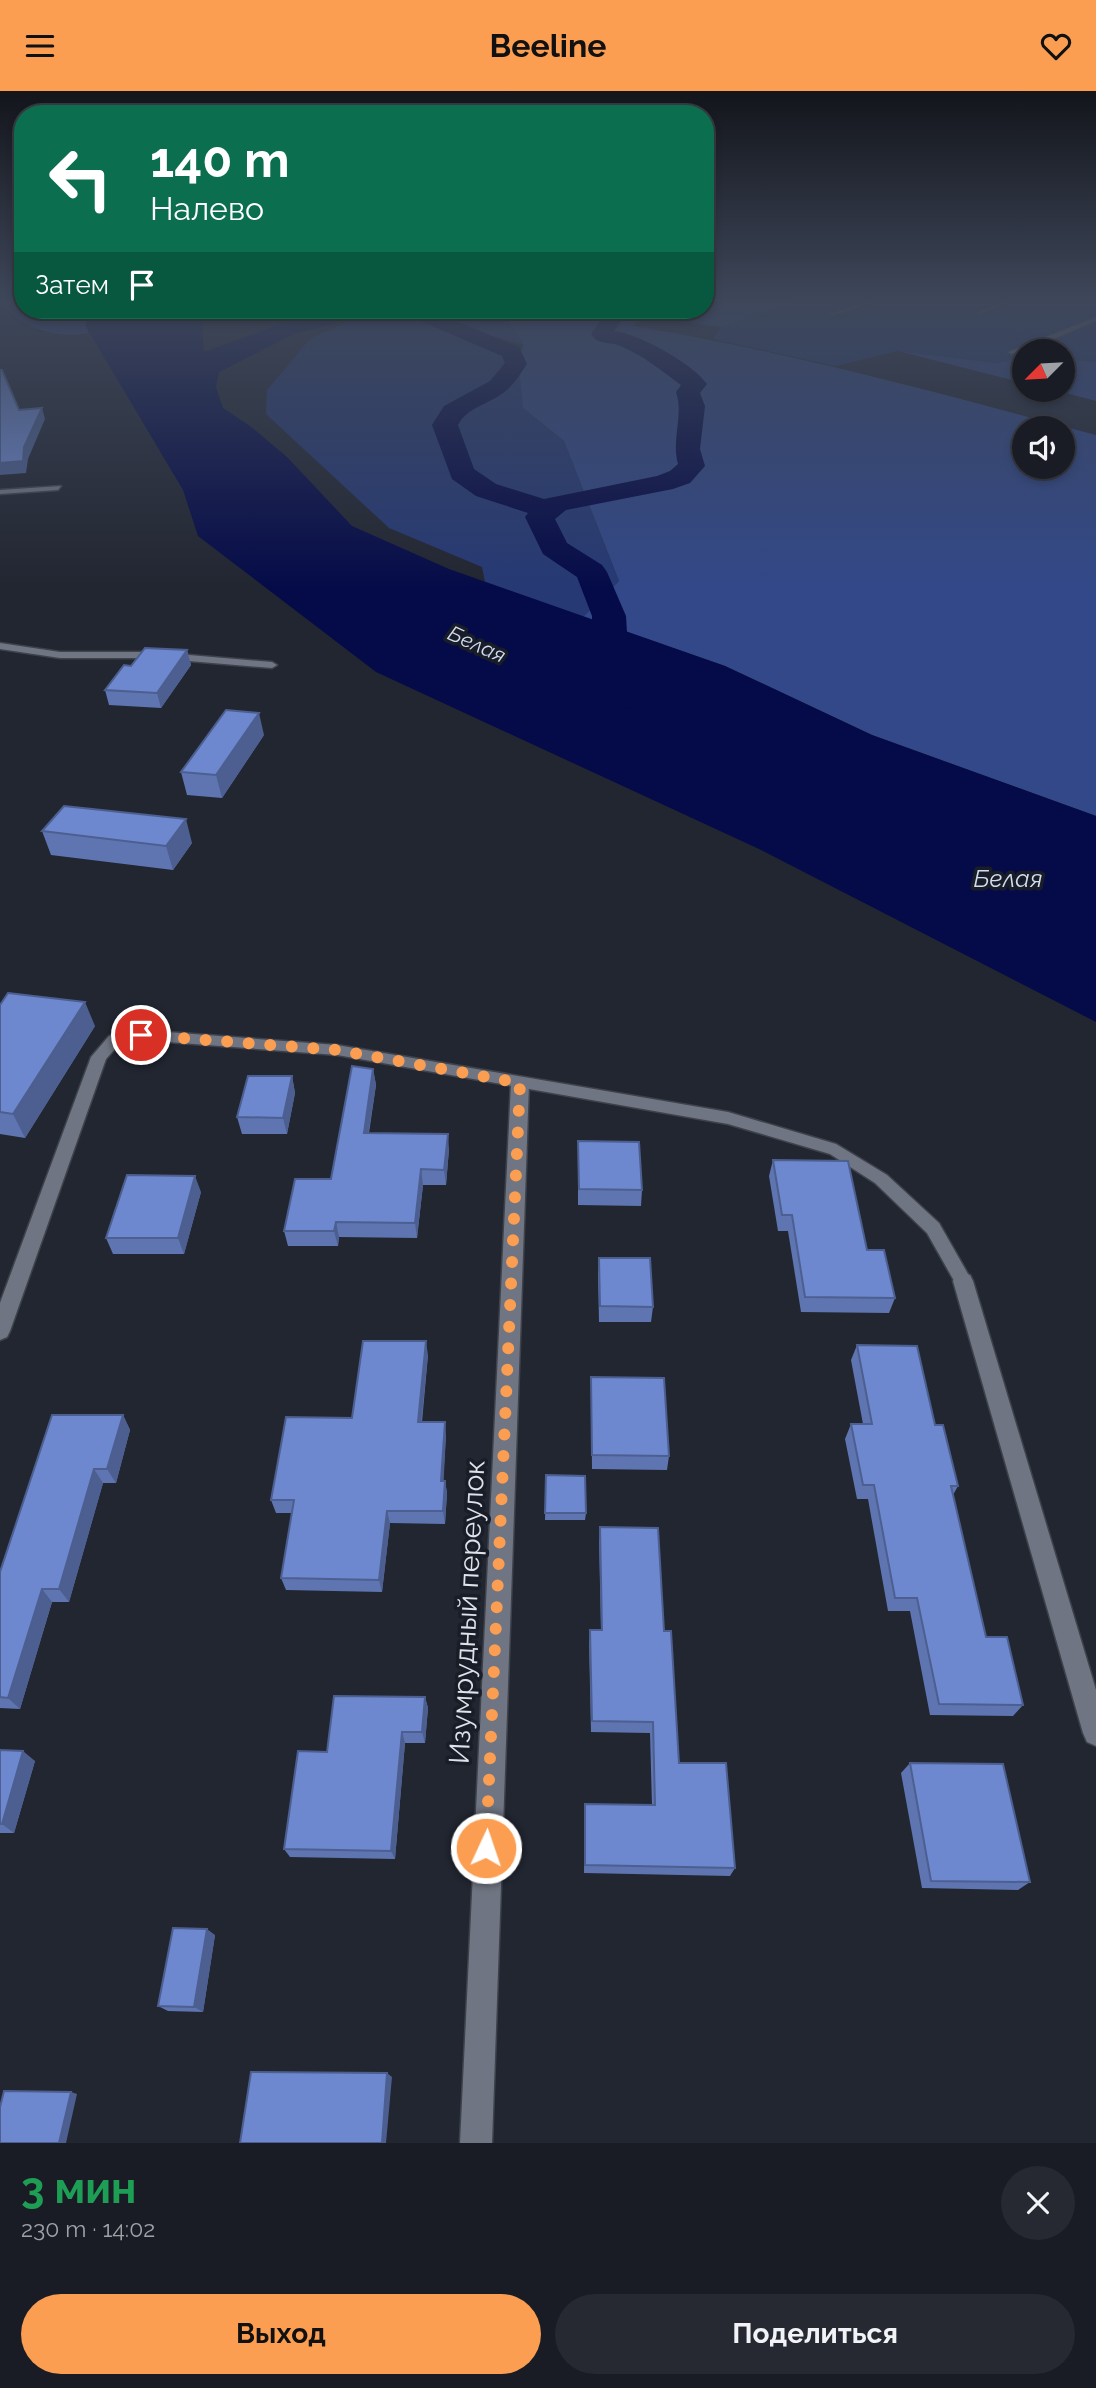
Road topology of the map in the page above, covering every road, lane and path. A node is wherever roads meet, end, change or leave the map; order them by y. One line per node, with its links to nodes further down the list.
1 (58, 488): 2 (lane)
2 (0, 492)
3 (0, 646): 4 (lane)
4 (272, 665)
5 (115, 1040): 6 (lane); 8 (street)
6 (520, 1083): 7 (lane); 10 (street, Изумрудный переулок)
7 (963, 1281): 9 (street)
8 (0, 1331)
9 (1096, 1733)
10 (476, 2143)

